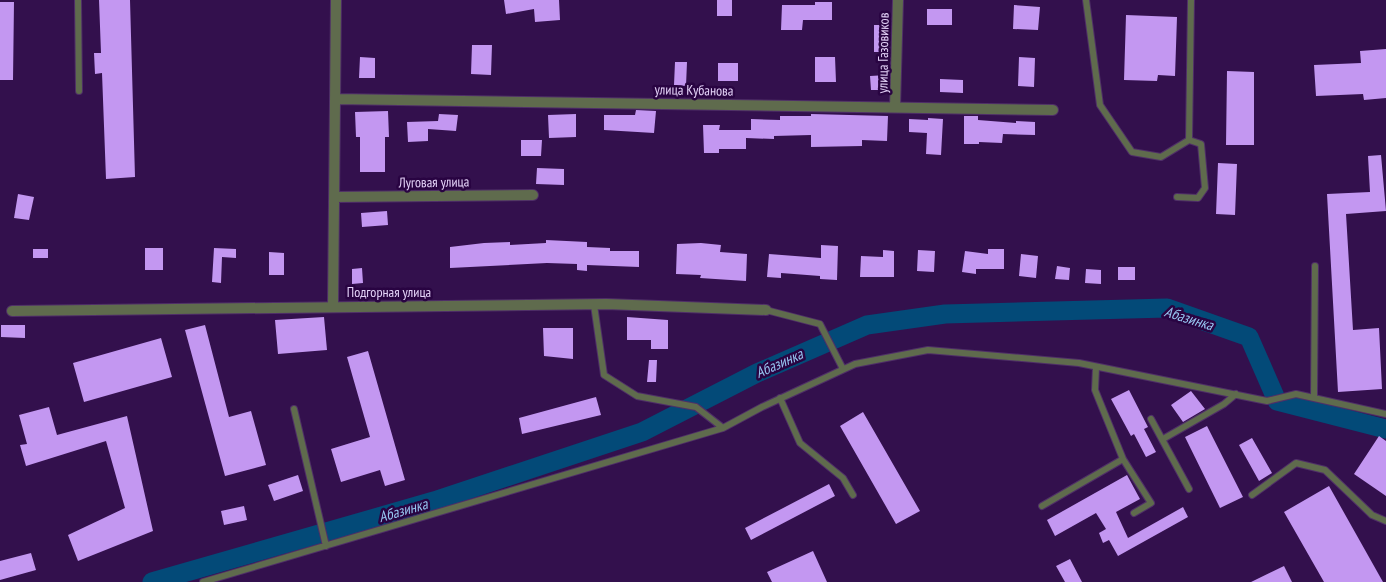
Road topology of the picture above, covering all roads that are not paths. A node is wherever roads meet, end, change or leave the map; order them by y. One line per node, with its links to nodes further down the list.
1 (78, 0): 6 (lane)
2 (336, 0): 7 (street)
3 (898, 0): 8 (street, улица Газовиков)
4 (1086, 0): 10 (lane)
5 (1191, 0): 10 (lane)
6 (78, 91)
7 (336, 99): 8 (street, улица Кубанова); 12 (street)
8 (895, 107): 9 (street, улица Кубанова)
9 (1053, 110)
10 (1189, 140): 13 (lane)
11 (533, 195): 12 (street, Луговая улица)
12 (334, 197): 16 (street)
13 (1177, 197)
14 (1315, 266): 22 (lane)
15 (594, 305): 16 (street, Подгорная улица); 17 (street, Подгорная улица); 27 (lane)
16 (333, 306): 18 (street, Подгорная улица)
17 (766, 310): 20 (lane)
18 (12, 312)
19 (1096, 367): 20 (lane); 21 (lane); 29 (lane)
20 (844, 369): 23 (lane)
21 (1236, 394): 22 (lane); 28 (lane)
22 (1314, 397): 25 (lane)
23 (780, 398): 27 (lane); 31 (lane)
24 (294, 409): 36 (lane)
25 (1386, 414)
26 (1151, 419): 28 (lane)
27 (723, 428): 36 (lane)
28 (1163, 439): 30 (lane)
29 (1123, 458): 33 (lane); 34 (lane)
30 (1189, 489)
31 (853, 495)
32 (1252, 496): 35 (lane)
33 (1042, 506)
34 (1134, 513)
35 (1386, 521)
36 (326, 546): 37 (lane)
37 (204, 582)

